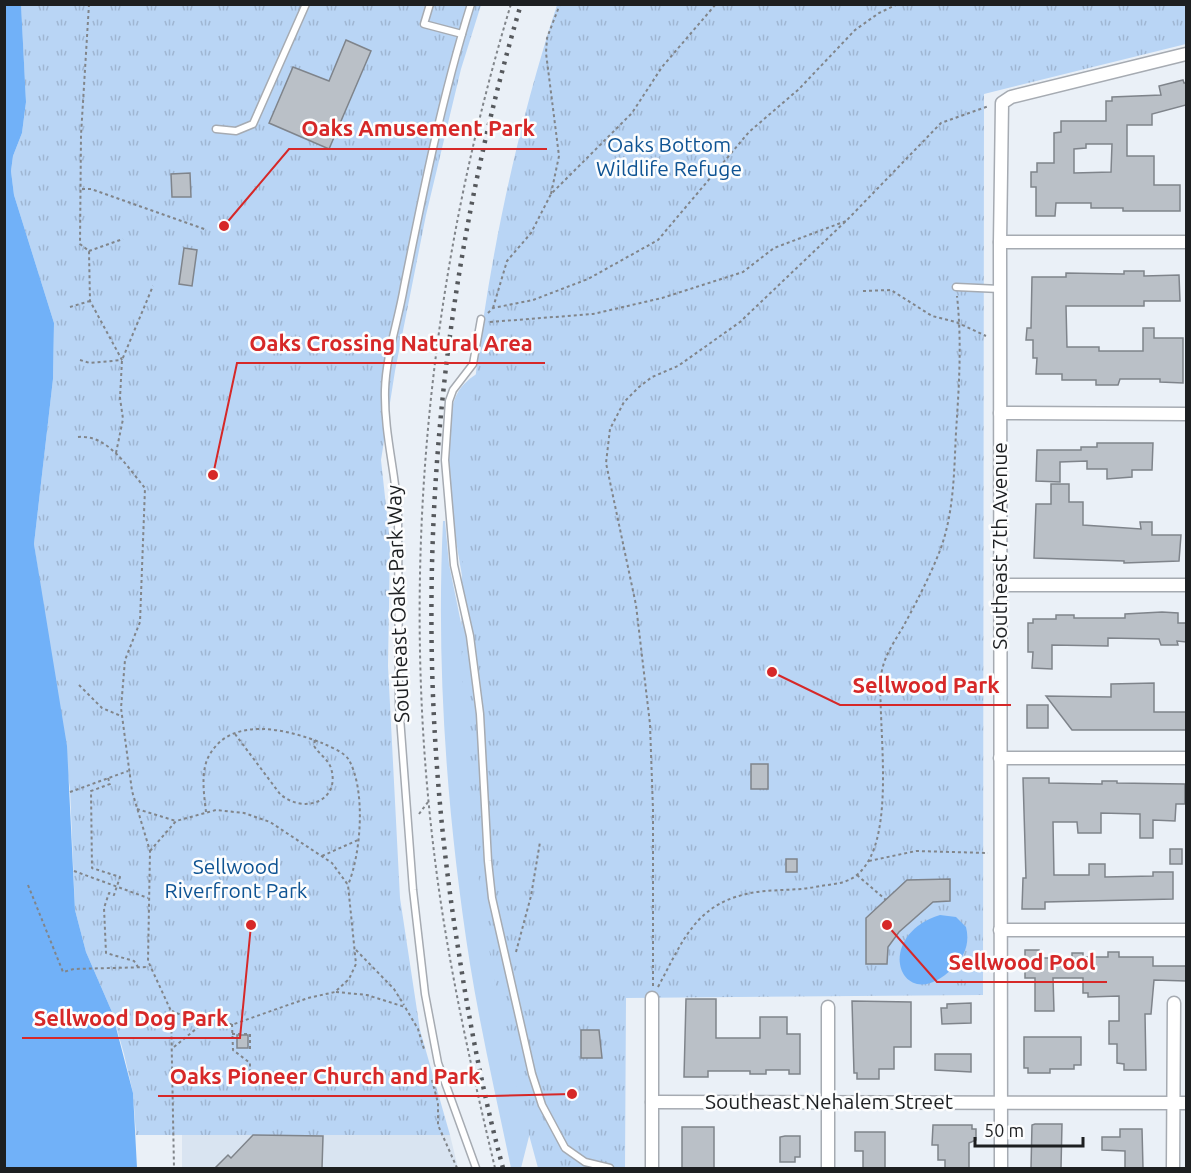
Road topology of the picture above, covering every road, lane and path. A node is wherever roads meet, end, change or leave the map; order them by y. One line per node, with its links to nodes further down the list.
1 (89, 4): 12 (path)
2 (306, 4): 11 (lane)
3 (430, 4): 8 (lane)
4 (471, 4): 8 (lane, Southeast Oaks Park Way)
5 (560, 4): 13 (path)
6 (716, 4): 13 (path)
7 (898, 4): 26 (path)
8 (462, 34): 51 (lane, Southeast Oaks Park Way)
9 (1186, 54): 10 (street)
10 (1002, 103): 14 (path); 17 (street, Southeast 7th Avenue)
11 (216, 129)
12 (81, 189): 15 (path); 19 (path)
13 (551, 194): 26 (path)
14 (848, 219): 27 (path); 72 (path)
15 (207, 230)
16 (123, 239): 19 (path)
17 (1000, 242): 18 (street); 22 (street, Southeast 7th Avenue)
18 (1186, 242)
19 (88, 251): 24 (path)
20 (153, 286): 31 (path)
21 (956, 287): 22 (lane); 28 (path)
22 (1000, 289): 29 (street, Southeast 7th Avenue)
23 (863, 291): 28 (path)
24 (90, 301): 25 (path); 31 (path)
25 (70, 307)
26 (493, 308): 27 (path)
27 (481, 319): 93 (lane)
28 (960, 324): 29 (path); 57 (path)
29 (1000, 341): 32 (street, Southeast 7th Avenue)
30 (80, 360): 31 (path)
31 (122, 360): 35 (path)
32 (1000, 413): 33 (street); 36 (street, Southeast 7th Avenue)
33 (1186, 414)
34 (78, 437): 35 (path)
35 (116, 453): 39 (path)
36 (1000, 585): 37 (street); 42 (street, Southeast 7th Avenue)
37 (1186, 585)
38 (79, 685): 39 (path)
39 (121, 716): 44 (path)
40 (235, 734): 41 (path); 41 (path); 49 (path)
41 (315, 740): 52 (path)
42 (1000, 758): 43 (street); 55 (street, Southeast 7th Avenue)
43 (1186, 758)
44 (128, 771): 45 (path); 48 (path)
45 (108, 778): 46 (path); 62 (path)
46 (70, 792)
47 (429, 801): 51 (path)
48 (137, 809): 50 (path); 54 (path)
49 (206, 812): 50 (path); 56 (path)
50 (176, 821): 54 (path)
51 (408, 825): 92 (lane, Southeast Oaks Park Way)
52 (358, 840): 56 (path); 61 (path)
53 (540, 842): 68 (path)
54 (150, 850): 63 (path)
55 (1000, 853): 57 (path); 65 (street, Southeast 7th Avenue)
56 (321, 856): 61 (path)
57 (869, 861): 59 (path)
58 (74, 872): 62 (path)
59 (858, 875): 64 (path); 72 (path)
60 (28, 885): 69 (path)
61 (348, 885): 67 (path)
62 (117, 887): 63 (path); 69 (path)
63 (148, 898): 70 (path)
64 (886, 900)
65 (1000, 930): 66 (street); 85 (street, Southeast 7th Avenue)
66 (1186, 930)
67 (357, 950): 71 (path); 74 (path)
68 (516, 954)
69 (138, 967): 70 (path)
70 (150, 967): 76 (path)
71 (335, 992): 74 (path); 78 (path)
72 (652, 998): 86 (street)
73 (1173, 1003): 88 (street)
74 (405, 1006): 81 (path)
75 (828, 1007): 87 (street)
76 (171, 1011): 77 (path); 80 (path)
77 (202, 1024): 78 (path); 80 (path)
78 (232, 1024): 79 (path)
79 (232, 1034): 82 (path); 83 (path)
80 (173, 1048): 90 (path)
81 (424, 1050)
82 (250, 1052)
83 (250, 1072)
84 (430, 1072): 91 (path)
85 (1000, 1101): 87 (street, Southeast Nehalem Street); 88 (street, Southeast Nehalem Street); 96 (street, Southeast 7th Avenue)
86 (652, 1102): 87 (street, Southeast Nehalem Street); 94 (street)
87 (828, 1102): 95 (street)
88 (1173, 1103): 89 (street, Southeast Nehalem Street); 97 (street)
89 (1186, 1103)
90 (174, 1168)
91 (457, 1168)
92 (476, 1168)
93 (610, 1168)
94 (652, 1168)
95 (828, 1168)
96 (1000, 1168)
97 (1173, 1168)

